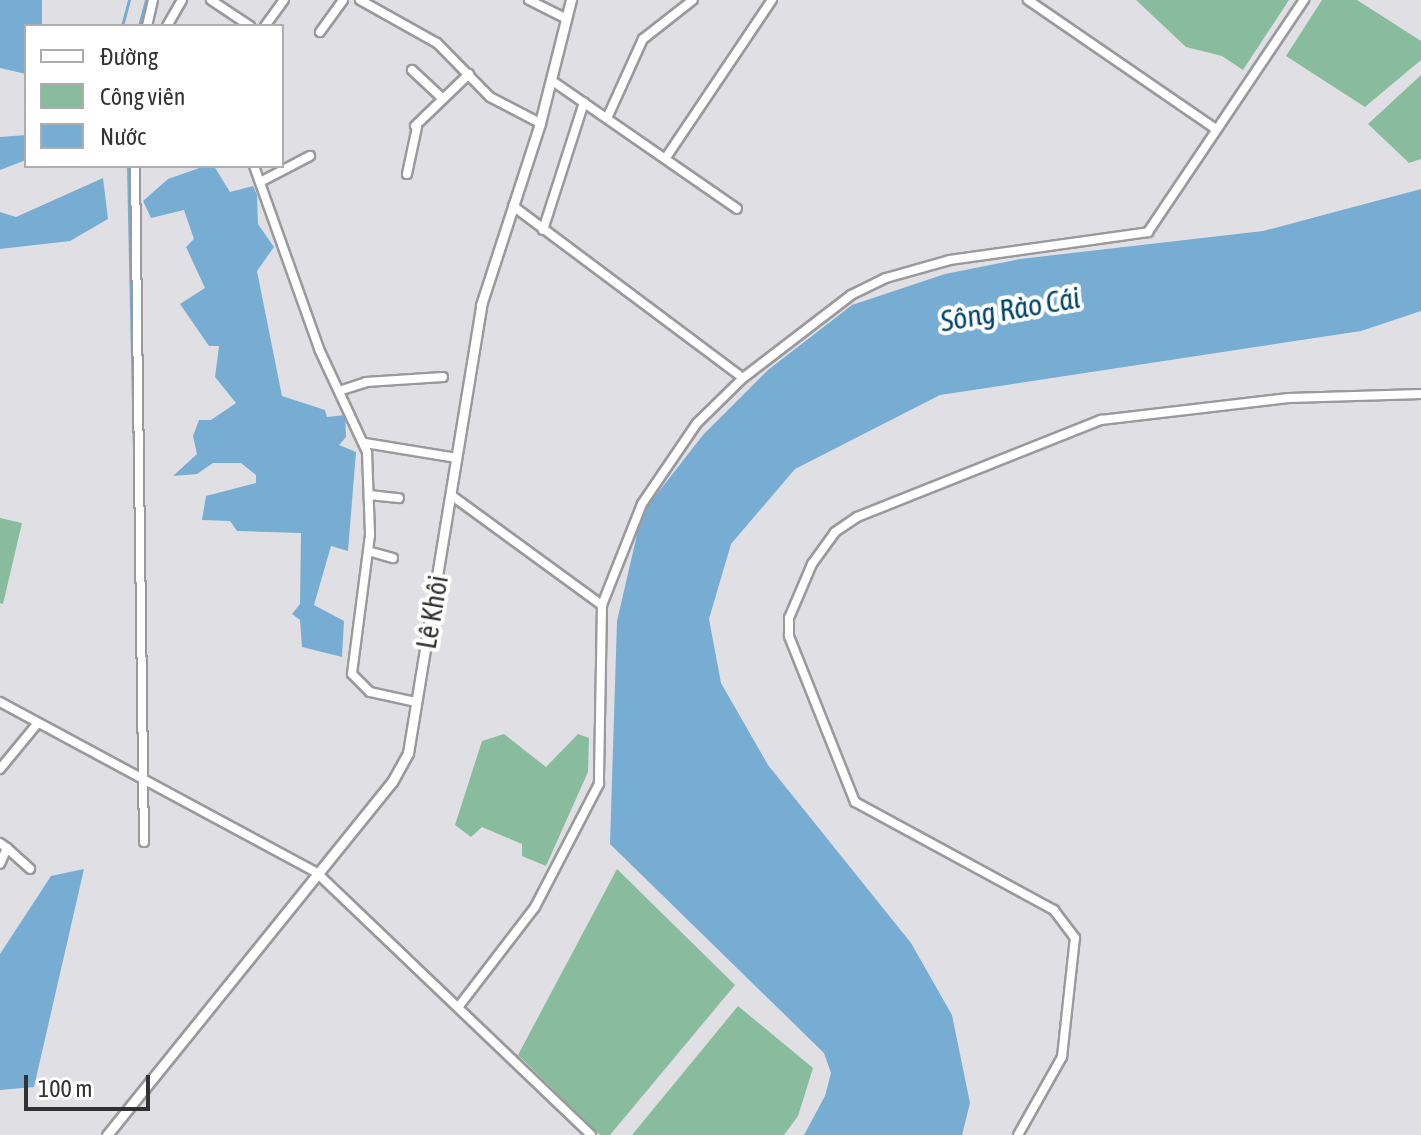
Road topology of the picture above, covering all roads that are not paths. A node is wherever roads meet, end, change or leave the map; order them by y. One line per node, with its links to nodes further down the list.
1 (153, 0): 14 (street)
2 (182, 0): 15 (street)
3 (211, 0): 16 (street)
4 (284, 0): 17 (street)
5 (343, 0): 18 (street)
6 (360, 0): 20 (street)
7 (529, 0): 13 (street)
8 (571, 0): 13 (street, Lê Khôi)
9 (693, 0): 24 (street)
10 (772, 0): 28 (street)
11 (1028, 0): 26 (street)
12 (1304, 0): 26 (street)
13 (565, 18): 21 (street, Lê Khôi)
14 (147, 24)
15 (168, 24)
16 (247, 24)
17 (266, 24)
18 (320, 32)
19 (412, 70): 22 (street)
20 (469, 74): 22 (street); 25 (street)
21 (551, 80): 23 (street); 25 (street, Lê Khôi)
22 (442, 98): 31 (street)
23 (584, 102): 24 (street); 35 (street)
24 (608, 116): 28 (street)
25 (540, 123): 33 (street, Lê Khôi)
26 (1216, 129): 37 (street)
27 (310, 156): 32 (street)
28 (667, 156): 34 (street)
29 (135, 168): 52 (street)
30 (255, 168): 32 (street)
31 (407, 174)
32 (264, 180): 38 (street)
33 (513, 206): 35 (street); 41 (street, Lê Khôi)
34 (737, 209)
35 (543, 230): 37 (street)
36 (443, 377): 38 (street)
37 (743, 378): 47 (street)
38 (339, 391): 40 (street)
39 (1421, 394): 61 (street)
40 (365, 443): 41 (street); 42 (street)
41 (457, 458): 43 (street, Lê Khôi)
42 (369, 495): 44 (street); 45 (street)
43 (451, 495): 47 (street); 49 (street, Lê Khôi)
44 (399, 498)
45 (368, 551): 46 (street); 49 (street)
46 (393, 558)
47 (602, 605): 58 (street)
48 (0, 702): 50 (street)
49 (416, 702): 57 (street, Lê Khôi)
50 (37, 724): 51 (street); 52 (street)
51 (0, 769)
52 (142, 782): 53 (street); 57 (street)
53 (144, 842)
54 (3, 845): 55 (street); 56 (street)
55 (0, 864)
56 (30, 869)
57 (317, 873): 58 (street); 59 (street, Lê Khôi)
58 (459, 1006): 60 (street)
59 (107, 1135)
60 (591, 1135)
61 (1018, 1135)

